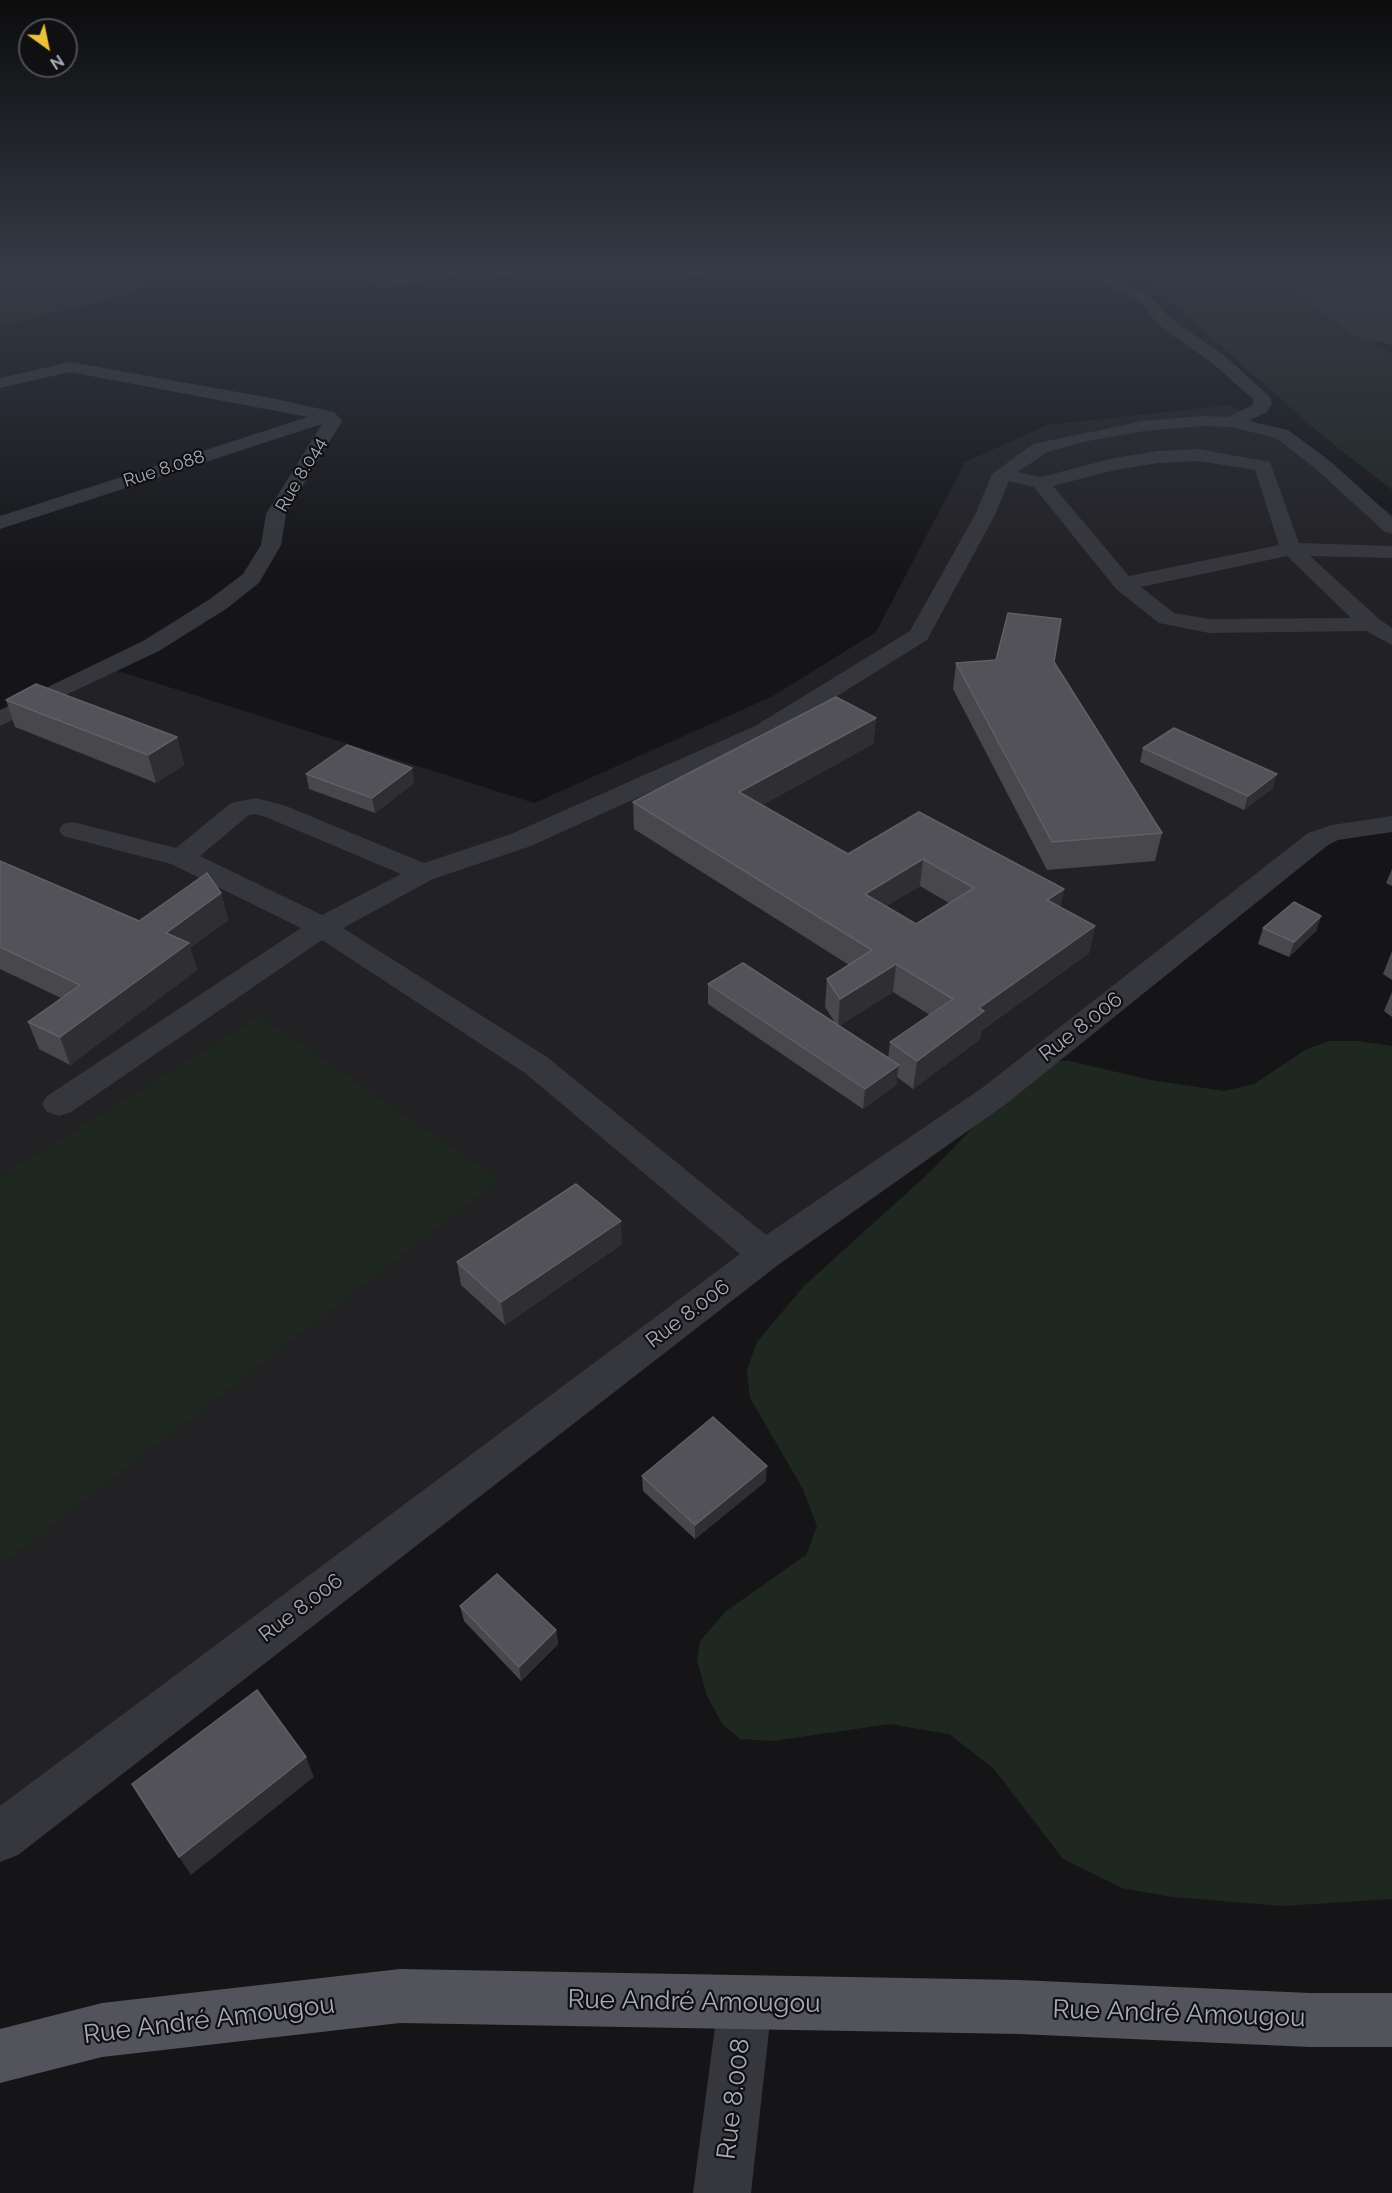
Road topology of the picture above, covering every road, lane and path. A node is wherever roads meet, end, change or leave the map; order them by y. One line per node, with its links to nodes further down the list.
1 (38, 374): 4 (street, Rue 8.044)
2 (117, 374): 5 (street, Rue 8.044)
3 (1235, 374): 6 (street)
4 (0, 383)
5 (328, 416): 11 (street, Rue 8.088); 18 (street, Rue 8.044)
6 (1231, 422): 7 (street); 9 (street)
7 (1323, 465): 8 (street); 12 (street)
8 (1263, 466): 10 (street); 13 (street)
9 (1002, 474): 10 (street); 22 (street)
10 (1041, 483): 15 (street)
11 (0, 523)
12 (1392, 528)
13 (1292, 549): 14 (street); 15 (street); 16 (street)
14 (1392, 552)
15 (1124, 584): 16 (street)
16 (1371, 624): 17 (street)
17 (1392, 638)
18 (0, 720)
19 (1392, 824): 25 (street, Rue 8.006)
20 (73, 830): 21 (street)
21 (182, 858): 22 (street); 23 (street)
22 (423, 873): 23 (street)
23 (322, 927): 24 (street); 25 (street)
24 (59, 1104)
25 (765, 1255): 26 (street, Rue 8.006)
26 (0, 1837)
27 (745, 2004): 28 (main road, Rue André Amougou); 29 (main road, Rue André Amougou); 30 (street, Rue 8.008)
28 (1392, 2020)
29 (0, 2056)
30 (722, 2193)

